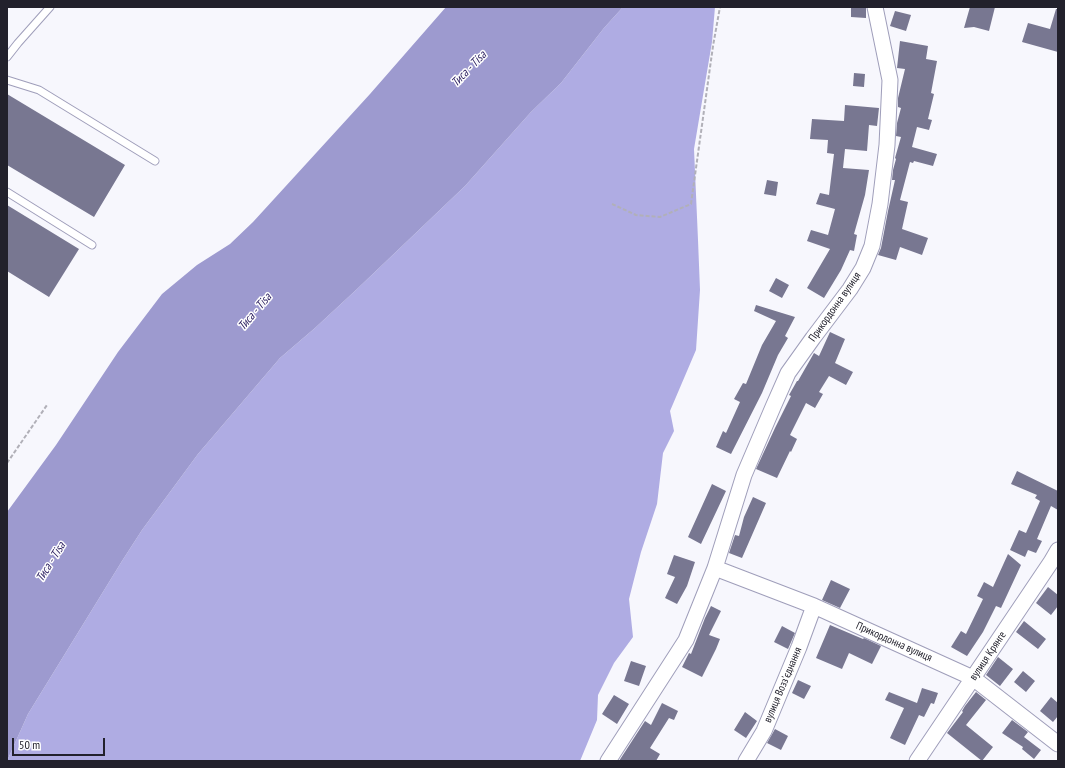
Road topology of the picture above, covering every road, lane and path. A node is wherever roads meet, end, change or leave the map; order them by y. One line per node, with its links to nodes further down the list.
1 (50, 7): 4 (lane)
2 (720, 7): 8 (path)
3 (875, 7): 13 (street, Прикордонна вулиця)
4 (7, 57)
5 (7, 80): 6 (lane)
6 (155, 161)
7 (7, 192): 9 (lane)
8 (612, 204)
9 (92, 245)
10 (47, 404): 11 (path)
11 (7, 463)
12 (1058, 550): 15 (street, вулиця Крянге)
13 (715, 568): 14 (street, Прикордонна вулиця); 17 (street, Прикордонна вулиця)
14 (814, 606): 15 (street, Прикордонна вулиця); 18 (street, вулиця Воззʼєднання)
15 (973, 678): 16 (street, Прикордонна вулиця); 19 (street, вулиця Крянге)
16 (1058, 744)
17 (608, 761)
18 (746, 761)
19 (917, 761)

